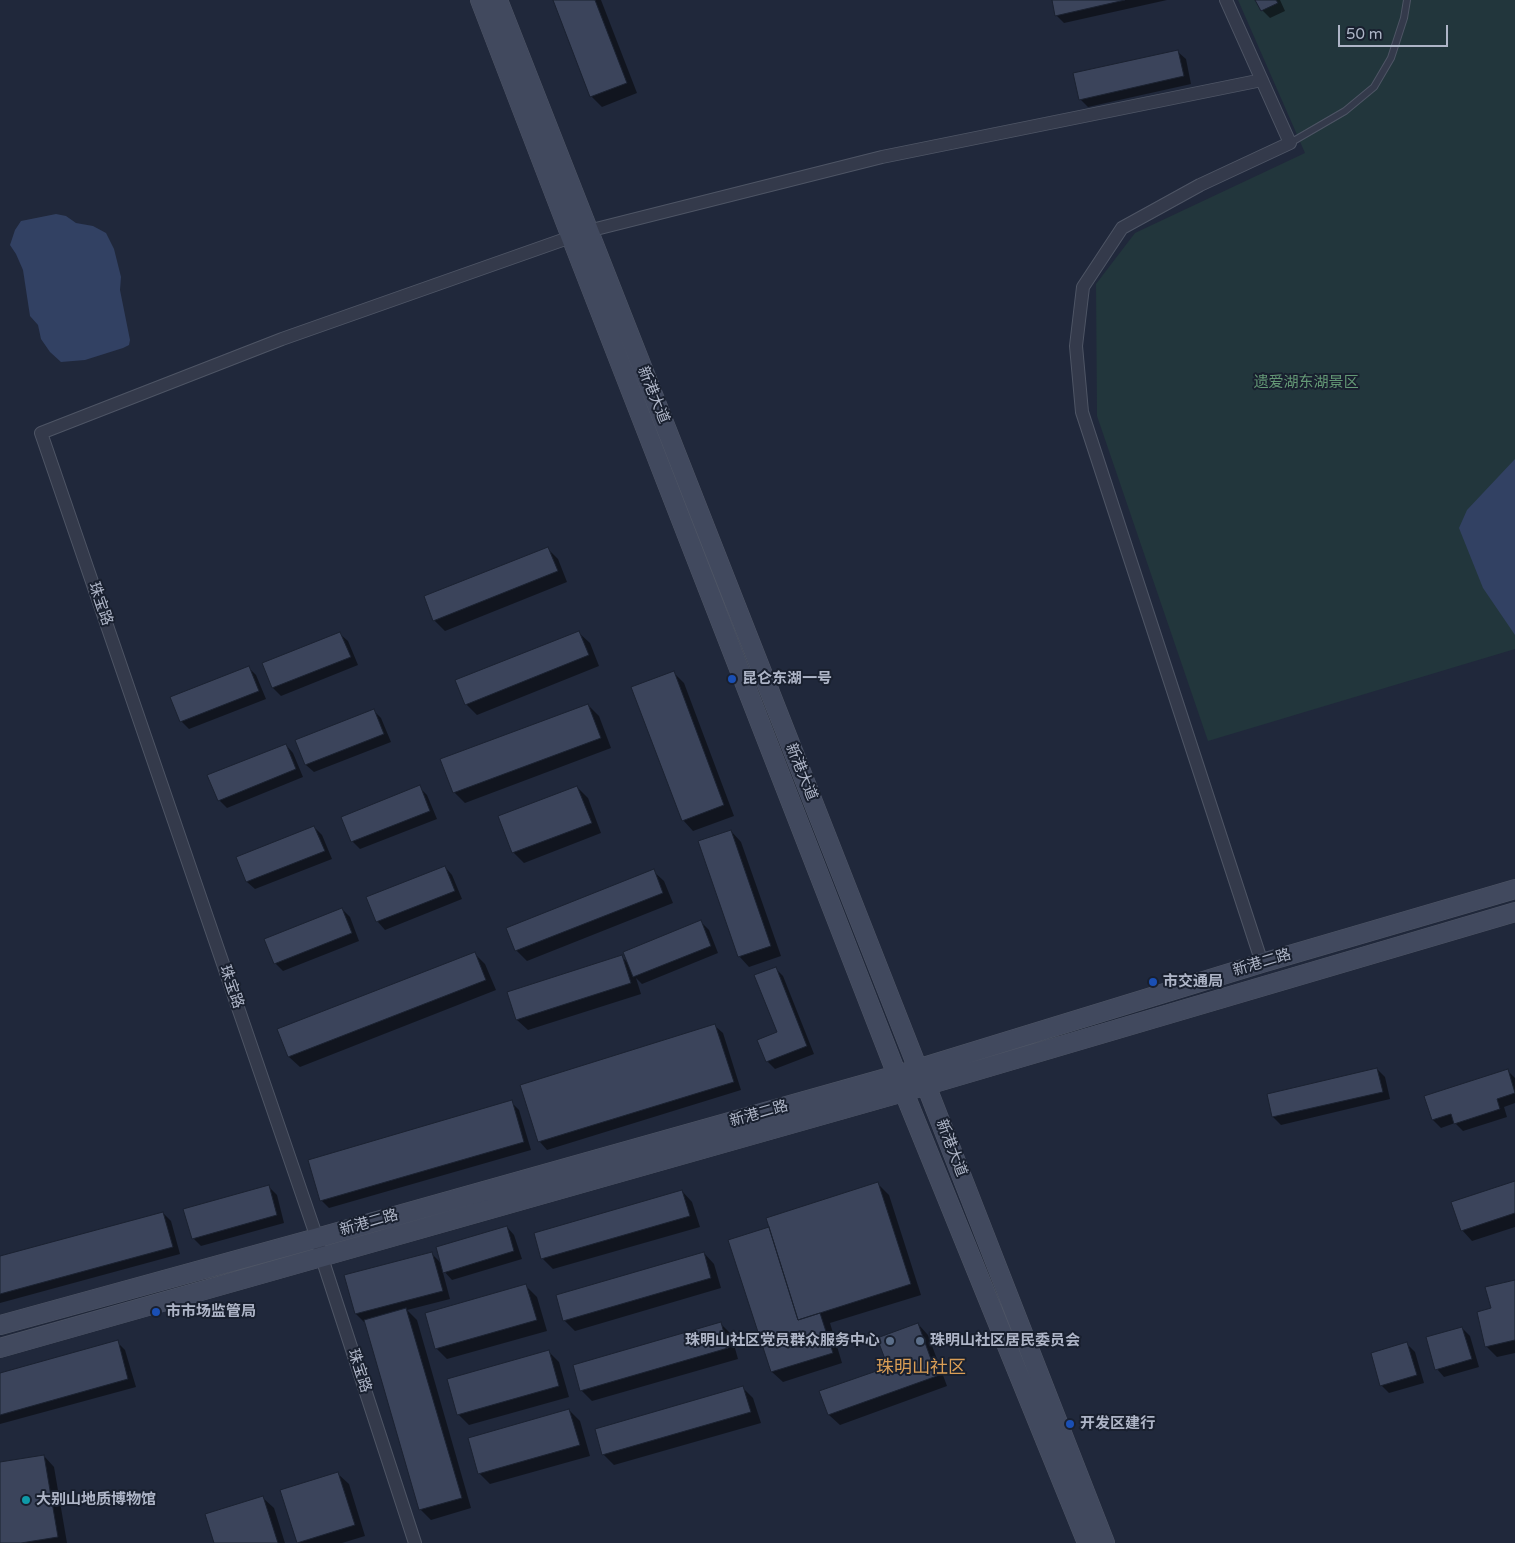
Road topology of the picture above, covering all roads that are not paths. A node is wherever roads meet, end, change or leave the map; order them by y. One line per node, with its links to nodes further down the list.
1 (480, 0): 8 (main road, 新港大道)
2 (498, 0): 7 (main road, 新港大道)
3 (1226, 0): 5 (street)
4 (1407, 0): 6 (lane)
5 (1262, 80): 6 (street); 7 (street)
6 (1290, 143): 11 (street)
7 (588, 231): 8 (street); 12 (main road, 新港大道)
8 (571, 237): 13 (main road, 新港大道); 14 (street, 珠宝路)
9 (1515, 890): 11 (main road, 新港二路)
10 (1515, 912): 12 (main road, 新港二路)
11 (1262, 963): 12 (main road, 新港二路)
12 (922, 1077): 13 (main road, 新港二路); 20 (main road, 新港大道)
13 (901, 1083): 14 (main road, 新港二路); 15 (main road, 新港二路); 19 (main road, 新港大道)
14 (317, 1238): 15 (street, 珠宝路); 16 (main road, 新港二路)
15 (322, 1258): 17 (main road, 新港二路); 18 (street, 珠宝路)
16 (0, 1325)
17 (0, 1348)
18 (415, 1543)
19 (1087, 1543)
20 (1105, 1543)

